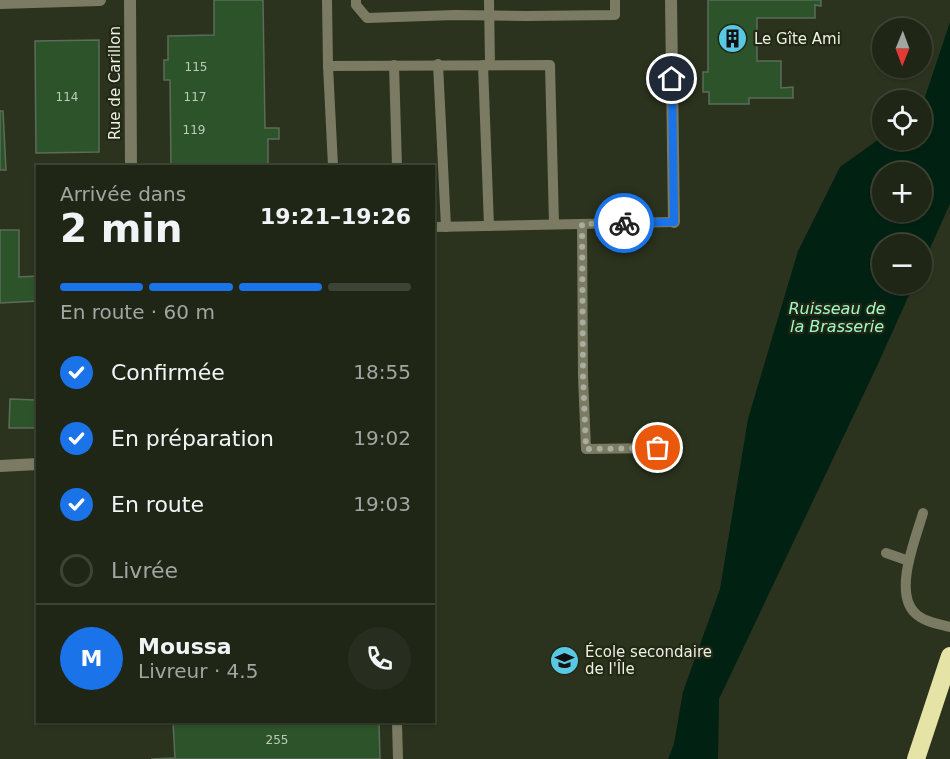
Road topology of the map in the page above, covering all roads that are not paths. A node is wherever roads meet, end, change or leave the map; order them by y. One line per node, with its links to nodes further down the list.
1 (100, 0): 8 (street)
2 (130, 0): 14 (street, Rue de Carillon)
3 (327, 0): 13 (lane)
4 (356, 0): 9 (lane)
5 (489, 0): 9 (lane)
6 (615, 0): 9 (lane)
7 (671, 0): 17 (street)
8 (0, 3)
9 (489, 16): 12 (lane)
10 (438, 64): 11 (lane); 12 (lane); 22 (lane)
11 (394, 65): 13 (lane); 16 (lane)
12 (486, 65): 18 (lane); 20 (lane)
13 (328, 66): 15 (lane)
14 (131, 165)
15 (333, 165)
16 (398, 165)
17 (674, 222): 19 (lane)
18 (554, 224): 19 (lane); 20 (lane)
19 (582, 224): 23 (lane)
20 (489, 226): 22 (lane)
21 (435, 227): 22 (lane)
22 (446, 227)
23 (658, 448)
24 (36, 464): 25 (street)
25 (0, 466)
26 (923, 513): 28 (lane)
27 (886, 554): 28 (lane)
28 (909, 561): 29 (lane)
29 (950, 627)
30 (950, 656): 33 (highway)
31 (397, 723): 32 (lane)
32 (398, 759)
33 (916, 759)

